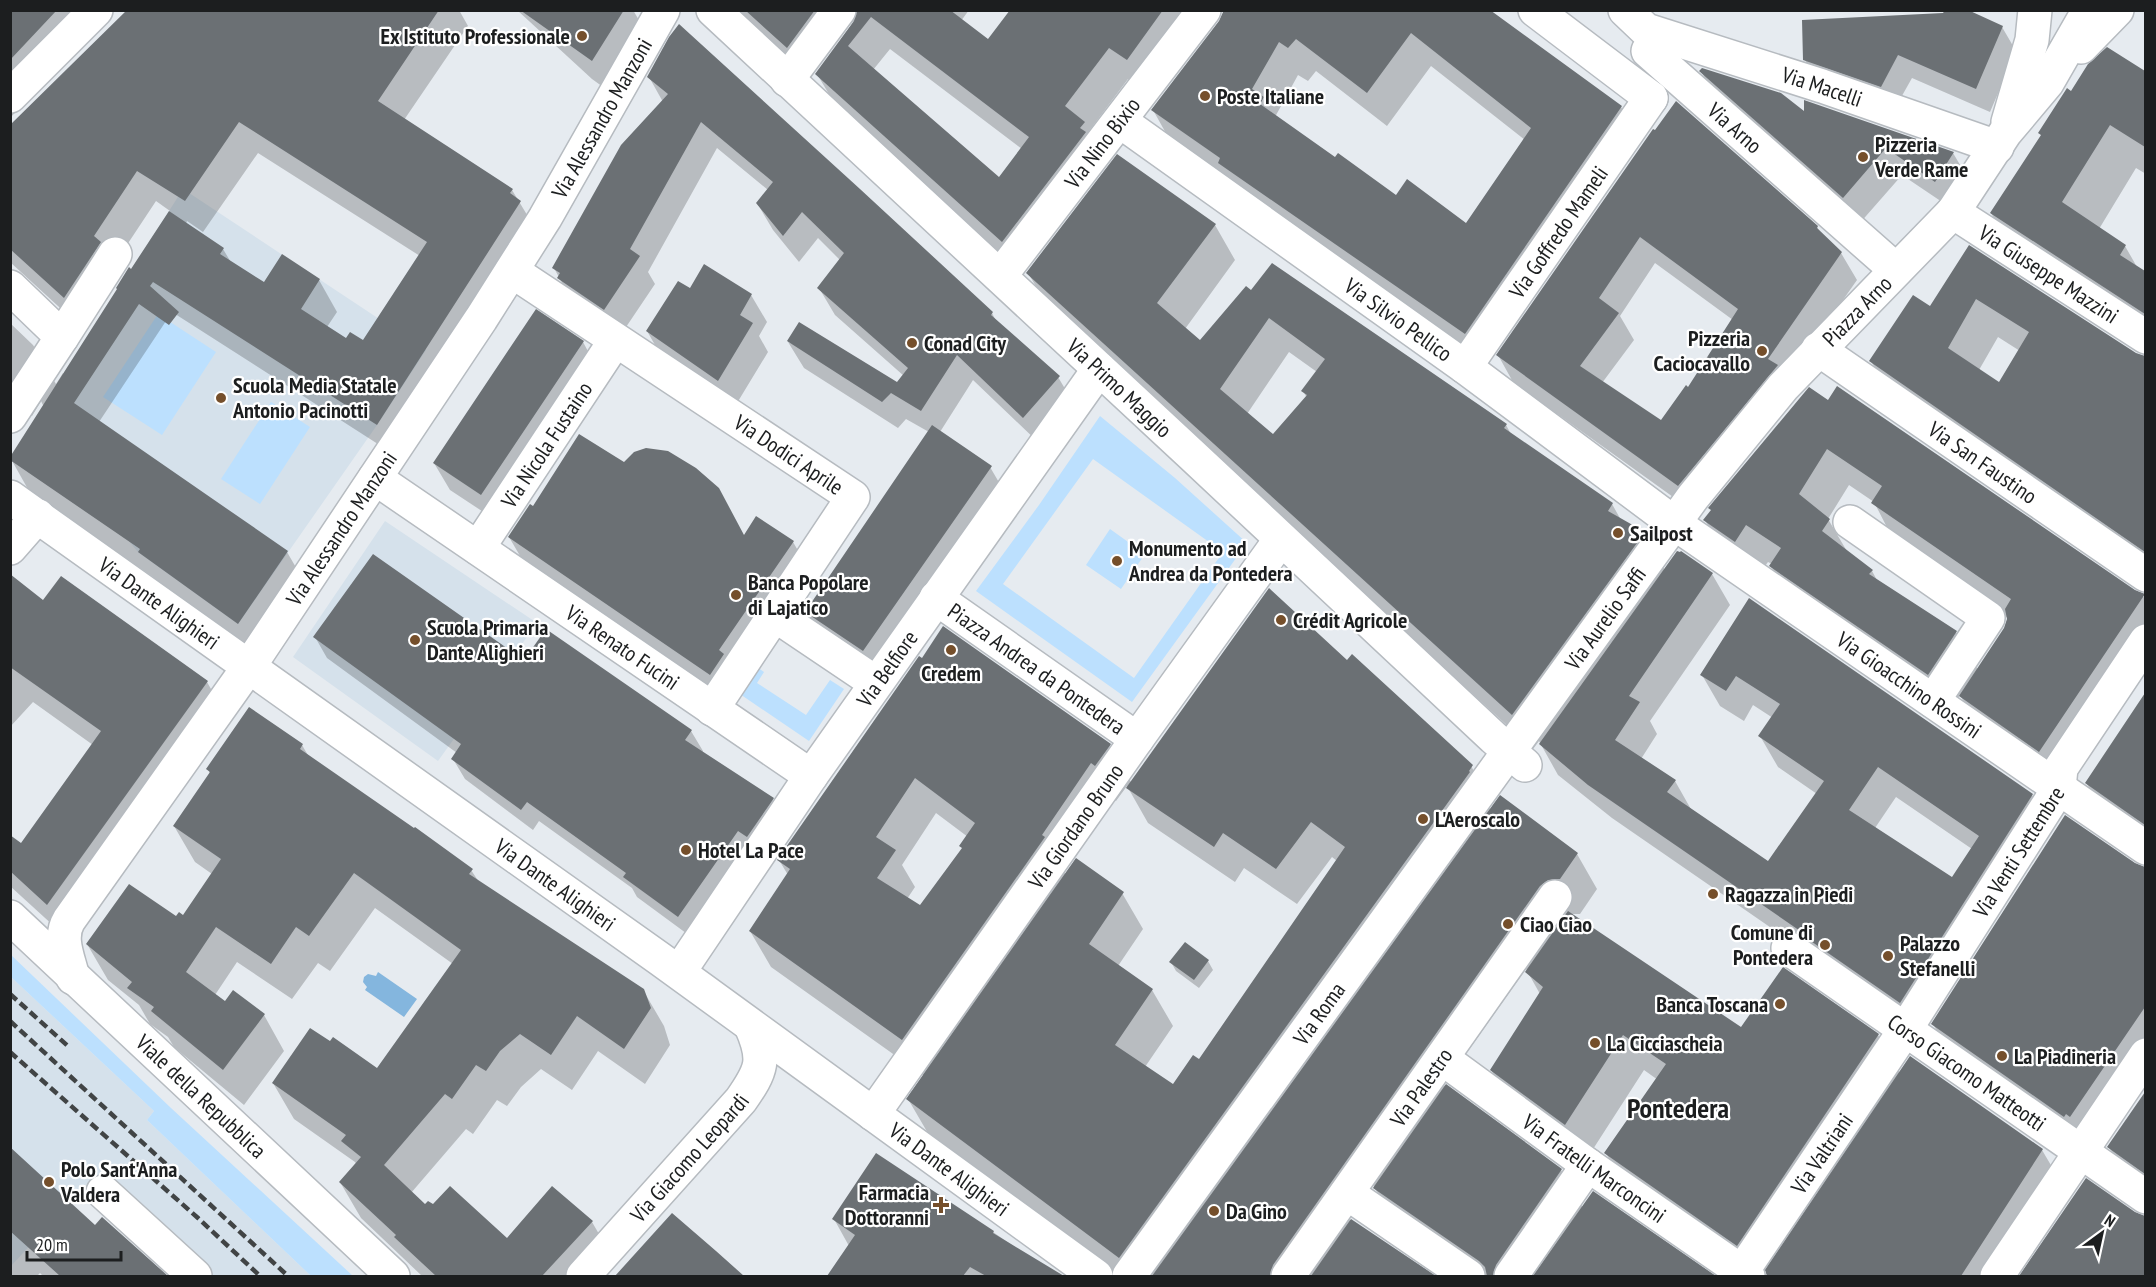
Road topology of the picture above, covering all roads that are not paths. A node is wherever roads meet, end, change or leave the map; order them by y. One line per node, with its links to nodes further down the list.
1 (96, 10): 13 (street)
2 (663, 10): 21 (street, Via Alessandro Manzoni)
3 (713, 10): 11 (street, Via Primo Maggio)
4 (839, 10): 11 (street)
5 (1204, 10): 15 (street, Via Nino Bixio)
6 (1534, 10): 14 (street)
7 (2089, 10): 12 (street)
8 (2117, 10): 12 (street)
9 (2038, 20): 16 (street)
10 (1641, 25): 14 (street); 16 (street, Via Macelli); 18 (street, Via Arno)
11 (787, 80): 22 (street, Via Primo Maggio)
12 (2046, 83): 16 (street)
13 (10, 96)
14 (1651, 98): 28 (street, Via Goffredo Mameli)
15 (1120, 121): 22 (street, Via Nino Bixio); 28 (street, Via Silvio Pellico)
16 (2001, 140): 17 (street)
17 (1953, 212): 20 (street, Piazza Arno); 25 (street, Via Giuseppe Mazzini)
18 (1837, 218): 20 (street, Piazza Arno)
19 (115, 254): 24 (street)
20 (1896, 270): 27 (street, Piazza Arno)
21 (512, 271): 26 (street, Via Dodici Aprile); 31 (street, Via Alessandro Manzoni)
22 (1000, 276): 29 (street, Via Primo Maggio)
23 (10, 287): 24 (street)
24 (62, 337): 30 (street)
25 (2145, 337)
26 (615, 341): 38 (street, Via Nicola Fustaino); 41 (street, Via Dodici Aprile)
27 (1818, 349): 35 (street, Via Aurelio Saffi); 39 (street, Via San Faustino)
28 (1465, 367): 35 (street, Via Silvio Pellico)
29 (1099, 369): 36 (street, Via Primo Maggio); 40 (street, Via Belfiore)
30 (10, 417)
31 (375, 478): 38 (street, Via Renato Fucini); 43 (street, Via Alessandro Manzoni)
32 (10, 497): 33 (street, Via Dante Alighieri)
33 (38, 516): 37 (street); 43 (street, Via Dante Alighieri)
34 (1850, 522): 45 (street)
35 (1674, 523): 45 (street, Via Gioacchino Rossini); 48 (street, Via Aurelio Saffi)
36 (1281, 539): 47 (street, Via Giordano Bruno); 48 (street, Via Primo Maggio)
37 (10, 548)
38 (478, 548): 46 (street, Via Renato Fucini)
39 (2145, 575)
40 (936, 598): 44 (street, Via Belfiore); 47 (street, Piazza Andrea da Pontedera)
41 (776, 615): 44 (street); 46 (street, Via Dodici Aprile)
42 (2145, 641): 50 (street, Via Venti Settembre)
43 (250, 665): 55 (street, Via Dante Alighieri); 56 (street, Via Alessandro Manzoni)
44 (876, 683): 49 (street, Via Belfiore)
45 (1933, 701): 50 (street, Via Gioacchino Rossini)
46 (712, 709): 49 (street, Via Renato Fucini)
47 (1137, 739): 61 (street, Via Giordano Bruno)
48 (1517, 758): 72 (street, Via Roma)
49 (811, 776): 55 (street, Via Belfiore)
50 (2059, 788): 51 (street, Via Gioacchino Rossini); 58 (street, Via Venti Settembre)
51 (2145, 848)
52 (1556, 897): 60 (street, Via Palestro)
53 (10, 917): 56 (street, Viale della Repubblica)
54 (1788, 948): 58 (street, Corso Giacomo Matteotti)
55 (678, 972): 57 (street, Via Dante Alighieri)
56 (73, 978): 69 (street, Viale della Repubblica)
57 (751, 1026): 61 (street, Via Dante Alighieri); 70 (street, Via Giacomo Leopardi)
58 (1905, 1030): 62 (street, Corso Giacomo Matteotti); 67 (street, Via Valtriani)
59 (2145, 1054): 62 (street)
60 (1442, 1059): 63 (street, Via Fratelli Marconcini); 65 (street, Via Palestro)
61 (873, 1114): 71 (street, Via Dante Alighieri)
62 (2080, 1152): 66 (street, Corso Giacomo Matteotti); 76 (street)
63 (1588, 1165): 67 (street, Via Fratelli Marconcini); 75 (street)
64 (103, 1192): 68 (street)
65 (1347, 1193): 73 (street, Via Palestro); 74 (street)
66 (2145, 1197)
67 (1743, 1275)
68 (195, 1276)
69 (393, 1276)
70 (583, 1276)
71 (1096, 1276)
72 (1129, 1276)
73 (1288, 1276)
74 (1468, 1276)
75 (1511, 1276)
76 (1997, 1276)

